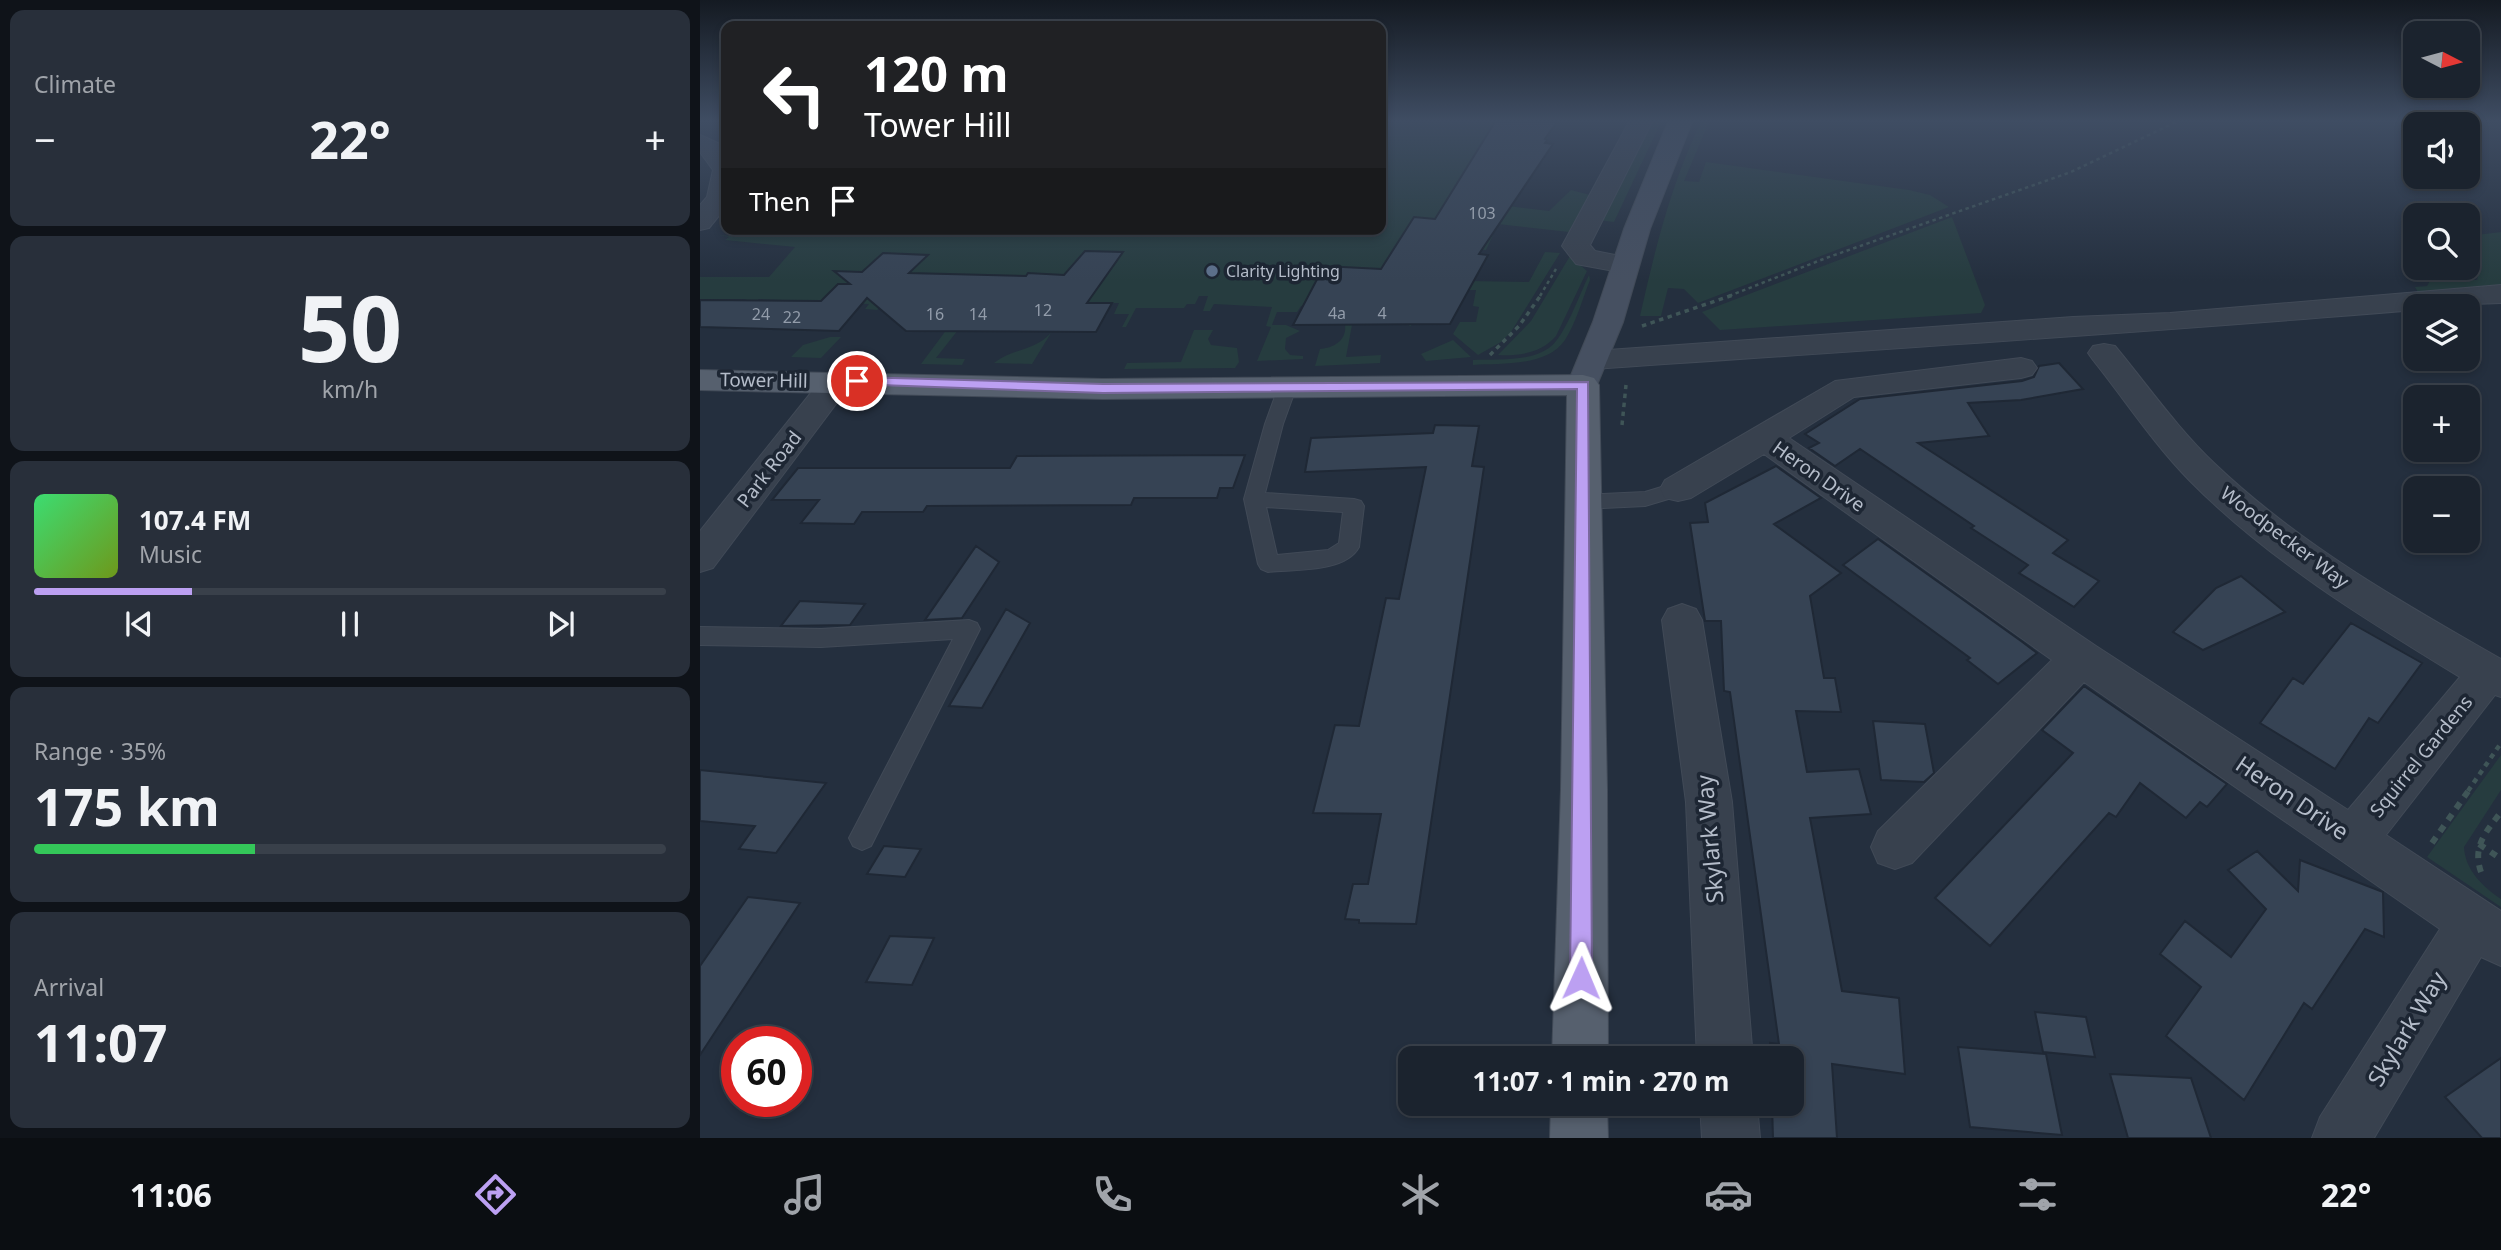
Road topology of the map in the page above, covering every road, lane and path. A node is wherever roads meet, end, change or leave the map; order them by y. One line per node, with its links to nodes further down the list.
1 (1611, 175): 6 (street)
2 (1657, 175): 7 (main road)
3 (2061, 175): 9 (path)
4 (721, 195): 5 (street)
5 (703, 217)
6 (1576, 246): 7 (street); 15 (path)
7 (1625, 265): 12 (main road)
8 (2501, 294): 12 (street)
9 (1633, 328)
10 (2104, 353): 25 (street, Woodpecker Way)
11 (2021, 368): 17 (street, Heron Drive)
12 (1589, 372): 15 (main road, Tower Hill); 20 (main road)
13 (700, 380): 14 (main road, Tower Hill)
14 (837, 381): 16 (main road, Tower Hill); 21 (street, Park Road)
15 (1465, 385): 16 (main road, Tower Hill)
16 (1287, 388): 19 (lane)
17 (1765, 438): 18 (street, Heron Drive); 24 (street, Heron Drive)
18 (1678, 489): 20 (lane)
19 (1254, 499): 19 (lane)
20 (1582, 502): 35 (main road)
21 (700, 558)
22 (1682, 620): 36 (street, Skylark Way)
23 (700, 636): 28 (lane)
24 (2081, 658): 29 (street, Heron Drive); 31 (street)
25 (2495, 677): 29 (street, Squirrel Gardens)
26 (2501, 743): 32 (path)
27 (2501, 812): 30 (path)
28 (862, 838)
29 (2353, 840): 34 (street, Heron Drive)
30 (2479, 844): 33 (path); 34 (path)
31 (1895, 847)
32 (2424, 855)
33 (2501, 859)
34 (2487, 913): 41 (street, Skylark Way)
35 (1580, 1046)
36 (1725, 1046)
37 (1579, 1116): 39 (main road)
38 (1729, 1116): 40 (street)
39 (1579, 1138)
40 (1731, 1138)
41 (2342, 1138)

